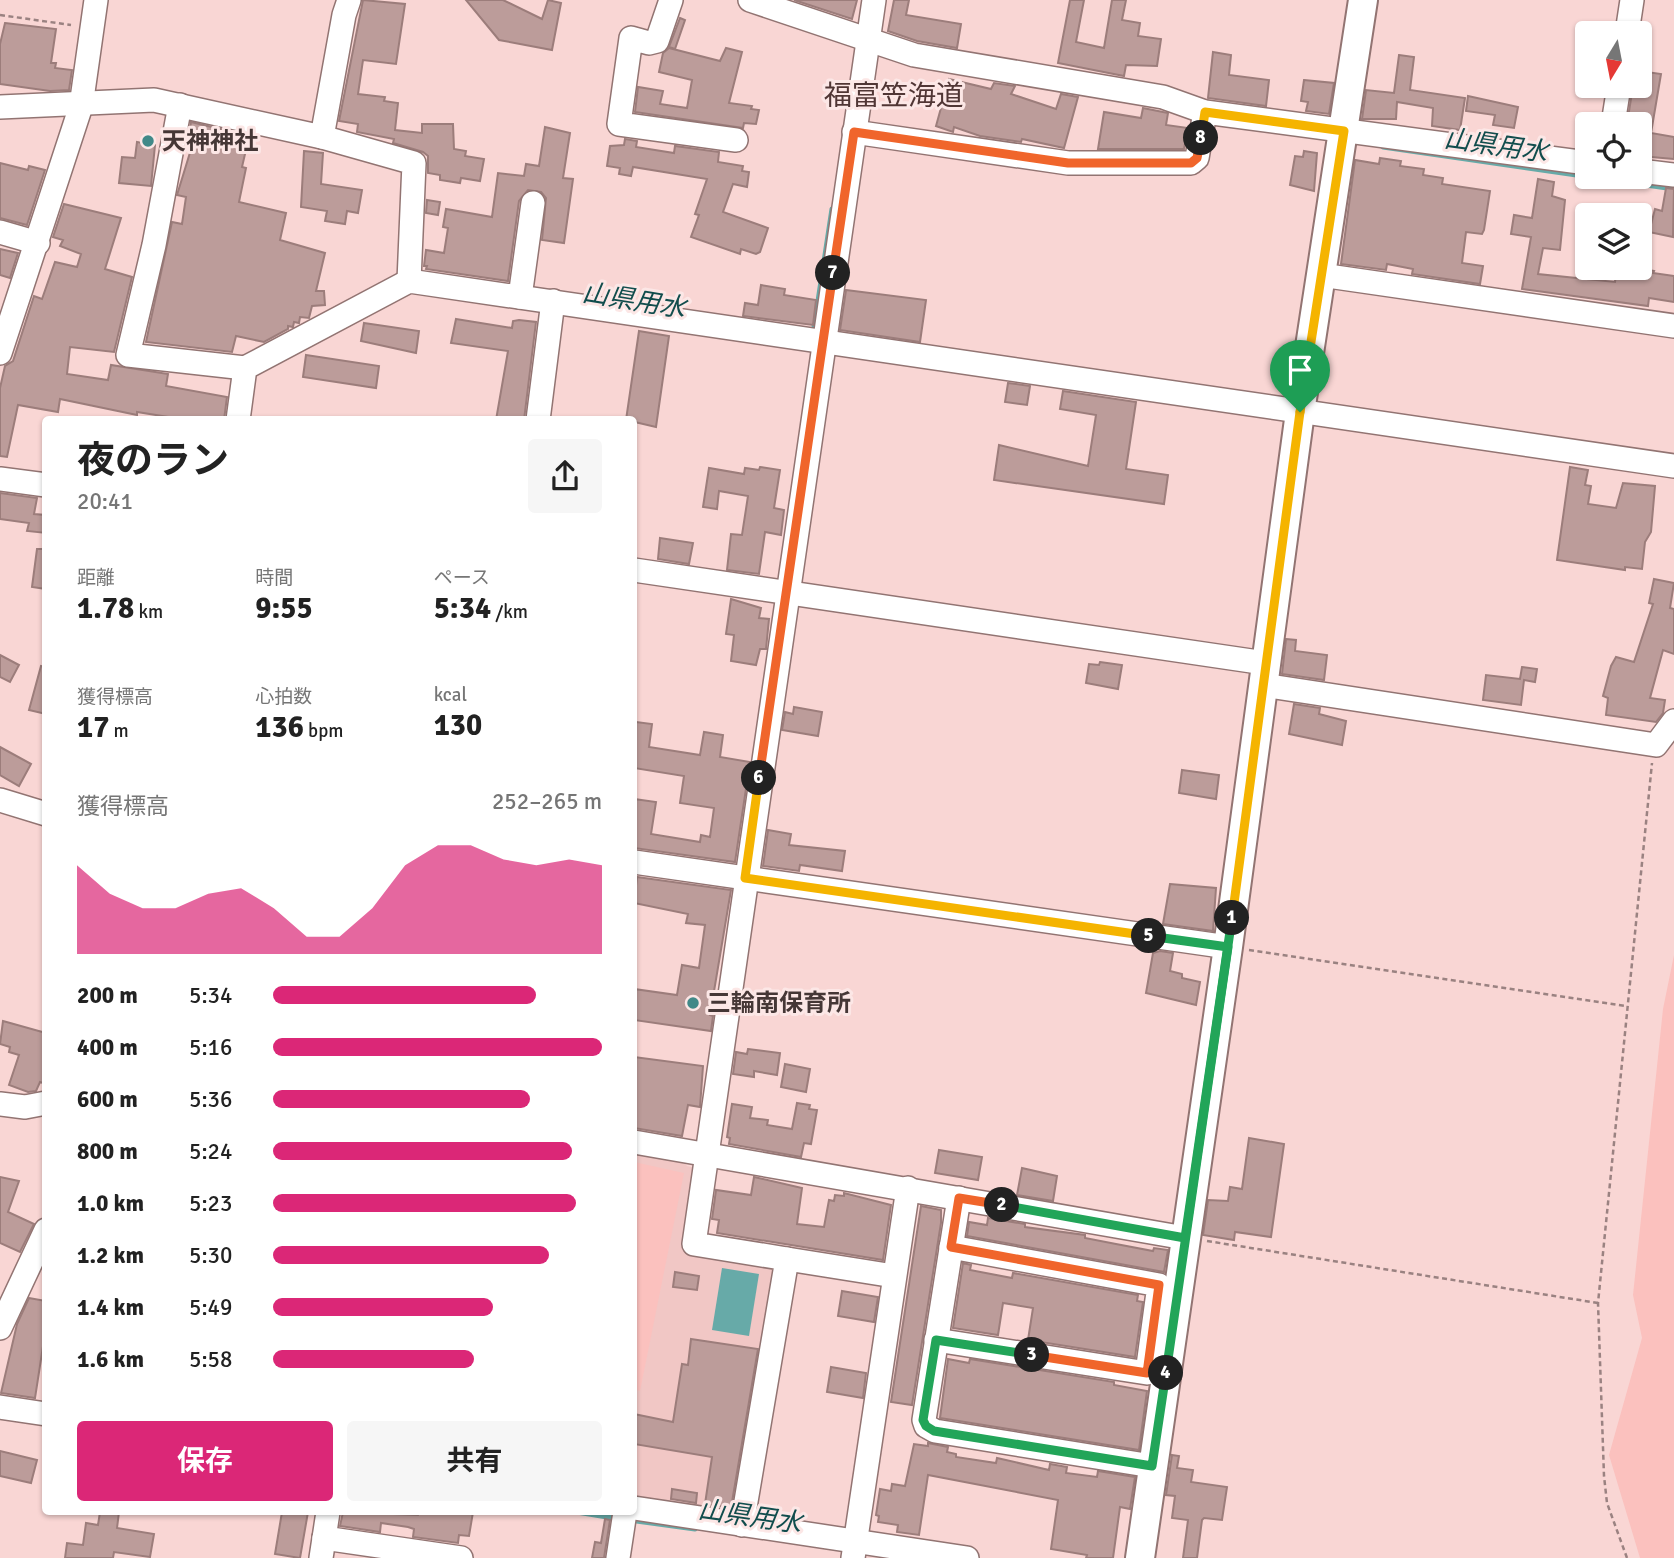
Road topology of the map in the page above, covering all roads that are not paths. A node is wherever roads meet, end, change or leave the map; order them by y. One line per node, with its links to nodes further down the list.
1 (96, 0): 10 (street)
2 (349, 0): 16 (street)
3 (671, 0): 17 (street)
4 (750, 0): 9 (street)
5 (874, 0): 9 (street)
6 (1363, 0): 14 (main road)
7 (1632, 0): 8 (street)
8 (1629, 21)
9 (867, 41): 13 (street); 15 (street)
10 (81, 106): 11 (street); 12 (street); 23 (street)
11 (180, 106): 16 (street); 31 (street)
12 (0, 107)
13 (1205, 112): 14 (street); 15 (street)
14 (1344, 131): 18 (street); 24 (main road)
15 (854, 132): 29 (street)
16 (322, 136): 25 (street)
17 (737, 140)
18 (1575, 161)
19 (1652, 173): 20 (street)
20 (1674, 176)
21 (533, 203): 26 (street)
22 (0, 232): 23 (street)
23 (38, 243): 30 (street)
24 (1321, 275): 28 (street); 32 (main road)
25 (409, 281): 26 (street); 31 (street)
26 (520, 297): 27 (street)
27 (554, 301): 29 (street); 34 (street)
28 (1674, 326)
29 (823, 341): 32 (street); 39 (street)
30 (0, 353)
31 (245, 368): 33 (street)
32 (1300, 412): 35 (street); 40 (main road)
33 (239, 416)
34 (539, 416)
35 (1674, 466)
36 (0, 479): 37 (street)
37 (42, 484)
38 (637, 570): 39 (street)
39 (786, 591): 40 (street); 45 (street)
40 (1264, 674): 41 (street); 46 (main road)
41 (1674, 721)
42 (0, 800): 43 (street)
43 (42, 813)
44 (637, 862): 45 (street)
45 (745, 878): 46 (street); 50 (street)
46 (1228, 947): 53 (main road)
47 (0, 1104): 48 (street)
48 (39, 1109)
49 (637, 1142): 50 (street)
50 (709, 1154): 51 (street); 56 (street)
51 (908, 1188): 52 (street); 57 (street)
52 (959, 1198): 53 (street); 55 (street)
53 (1185, 1238): 62 (main road)
54 (42, 1239): 58 (street)
55 (951, 1247): 59 (street); 59 (street)
56 (787, 1259): 57 (street); 66 (street)
57 (894, 1276): 68 (street)
58 (0, 1328)
59 (936, 1340): 62 (street)
60 (0, 1407): 61 (street)
61 (42, 1410)
62 (1152, 1466): 72 (main road)
63 (637, 1508): 66 (street)
64 (328, 1515): 67 (street)
65 (625, 1515): 70 (street)
66 (742, 1525): 68 (street)
67 (323, 1548): 69 (street)
68 (854, 1551): 71 (street)
69 (461, 1558)
70 (618, 1558)
71 (967, 1558)
72 (1140, 1558)

